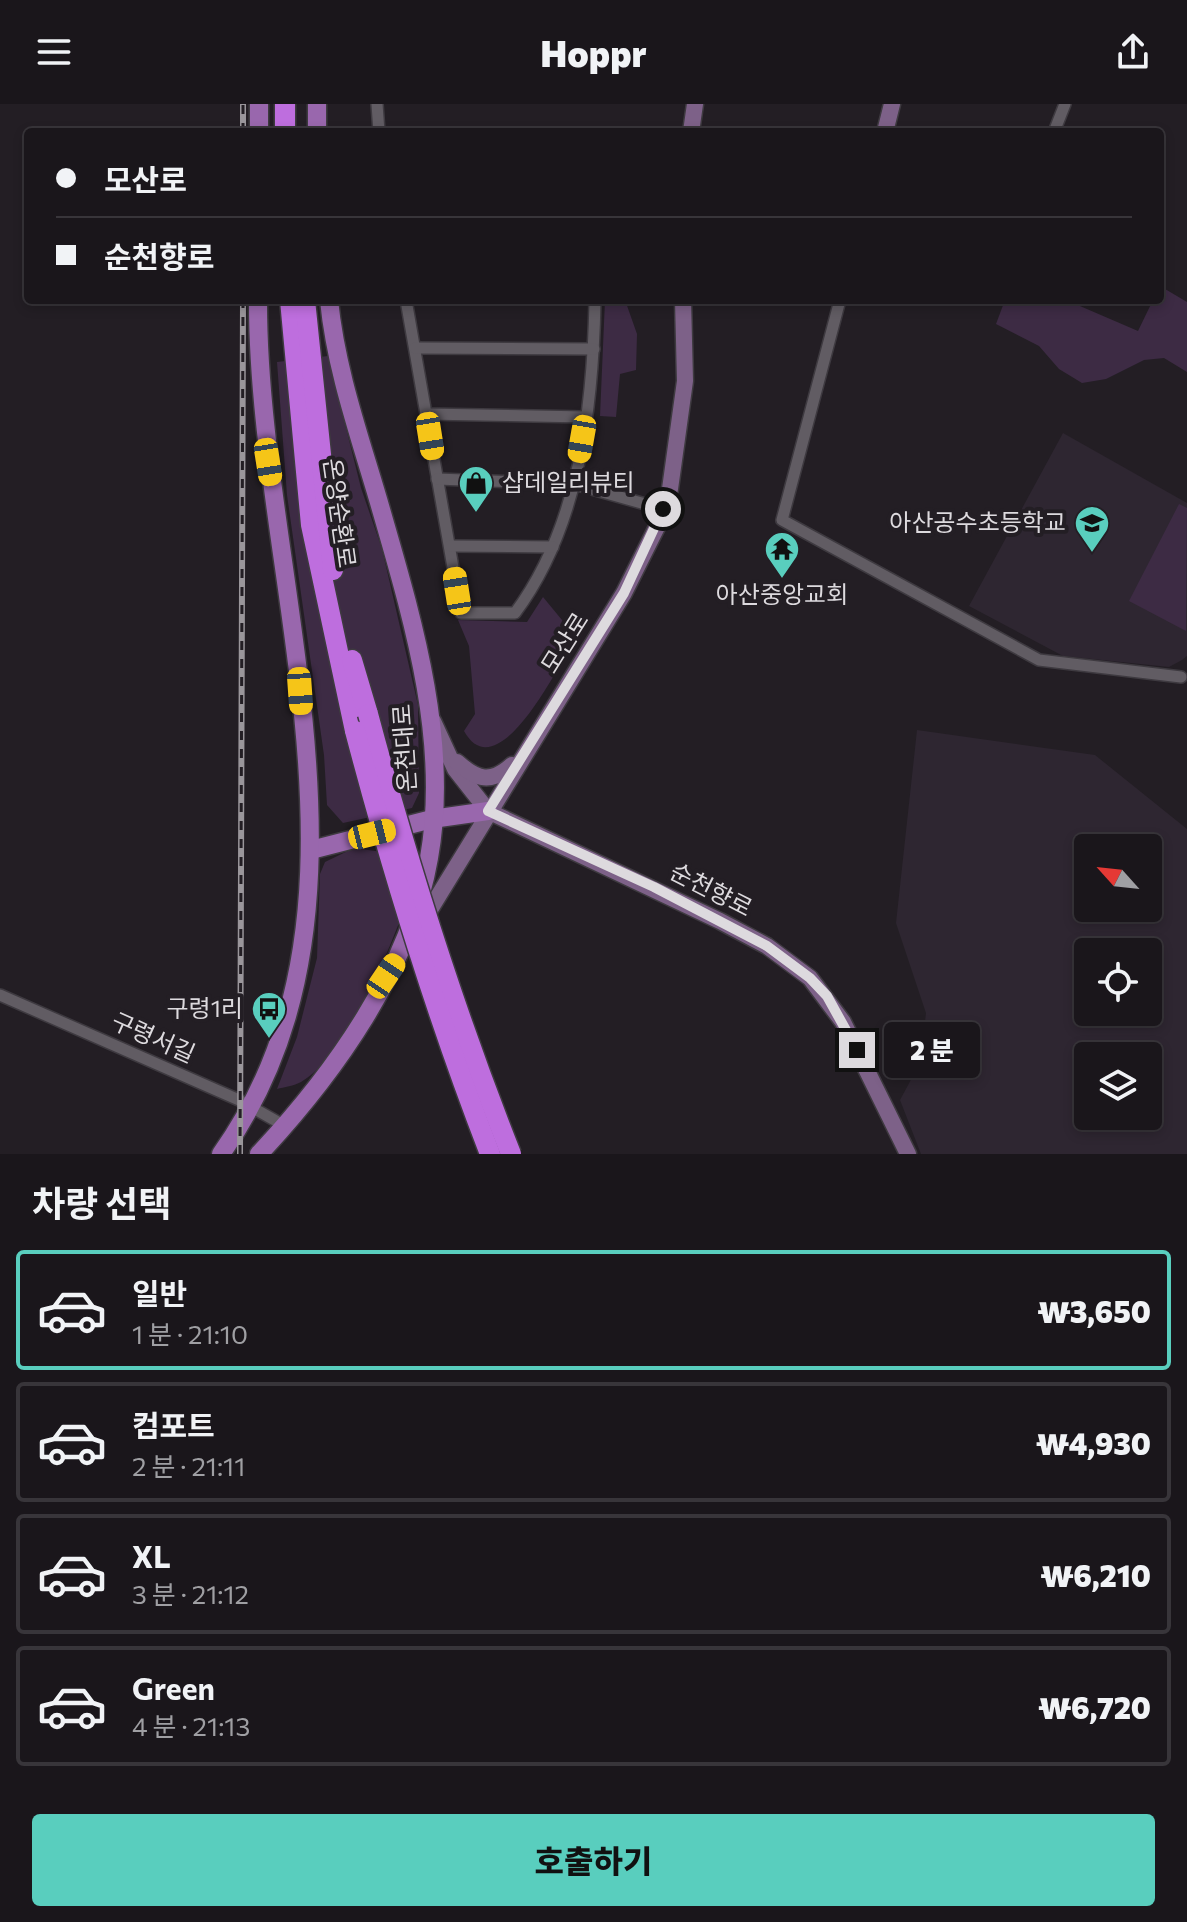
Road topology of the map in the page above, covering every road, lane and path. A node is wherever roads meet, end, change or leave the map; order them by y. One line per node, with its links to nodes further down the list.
1 (259, 104): 9 (main road)
2 (285, 104): 10 (highway)
3 (298, 104): 11 (highway)
4 (317, 104): 12 (main road)
5 (377, 104): 13 (street)
6 (695, 104): 14 (street)
7 (892, 104): 15 (street)
8 (1065, 104): 16 (street)
9 (259, 128)
10 (285, 128)
11 (299, 128)
12 (317, 128)
13 (379, 128)
14 (692, 128)
15 (886, 128)
16 (1056, 128)
17 (258, 304): 41 (main road)
18 (290, 304): 36 (highway, 온양순환로)
19 (305, 304): 36 (highway, 온양순환로)
20 (330, 304): 35 (main road, 온천대로)
21 (407, 304): 25 (street)
22 (595, 304): 26 (street)
23 (683, 304): 31 (street, 모산로)
24 (839, 304): 34 (street)
25 (415, 348): 26 (street); 27 (street)
26 (594, 349): 28 (street)
27 (426, 414): 28 (street); 29 (street)
28 (586, 417): 30 (street)
29 (437, 479): 30 (street); 32 (street)
30 (574, 484): 31 (street); 33 (street)
31 (663, 509): 38 (street, 모산로)
32 (450, 546): 33 (street); 33 (street)
33 (553, 547)
34 (1181, 677)
35 (429, 712): 37 (street); 40 (main road, 온천대로)
36 (362, 722): 48 (highway, bridge); 49 (highway, bridge)
37 (445, 746): 38 (street); 39 (street)
38 (524, 752): 39 (street, 모산로)
39 (488, 811): 40 (main road); 42 (street, 모산로); 50 (street, 순천향로)
40 (432, 819): 41 (main road); 42 (main road, 온천대로)
41 (311, 850): 44 (main road)
42 (386, 976): 45 (main road, 온천대로)
43 (0, 995): 44 (street, 구령서길)
44 (251, 1106): 45 (street, 구령서길); 46 (main road)
45 (285, 1126): 47 (main road, 온천대로)
46 (221, 1154)
47 (259, 1154)
48 (490, 1154)
49 (511, 1154)
50 (908, 1154)

